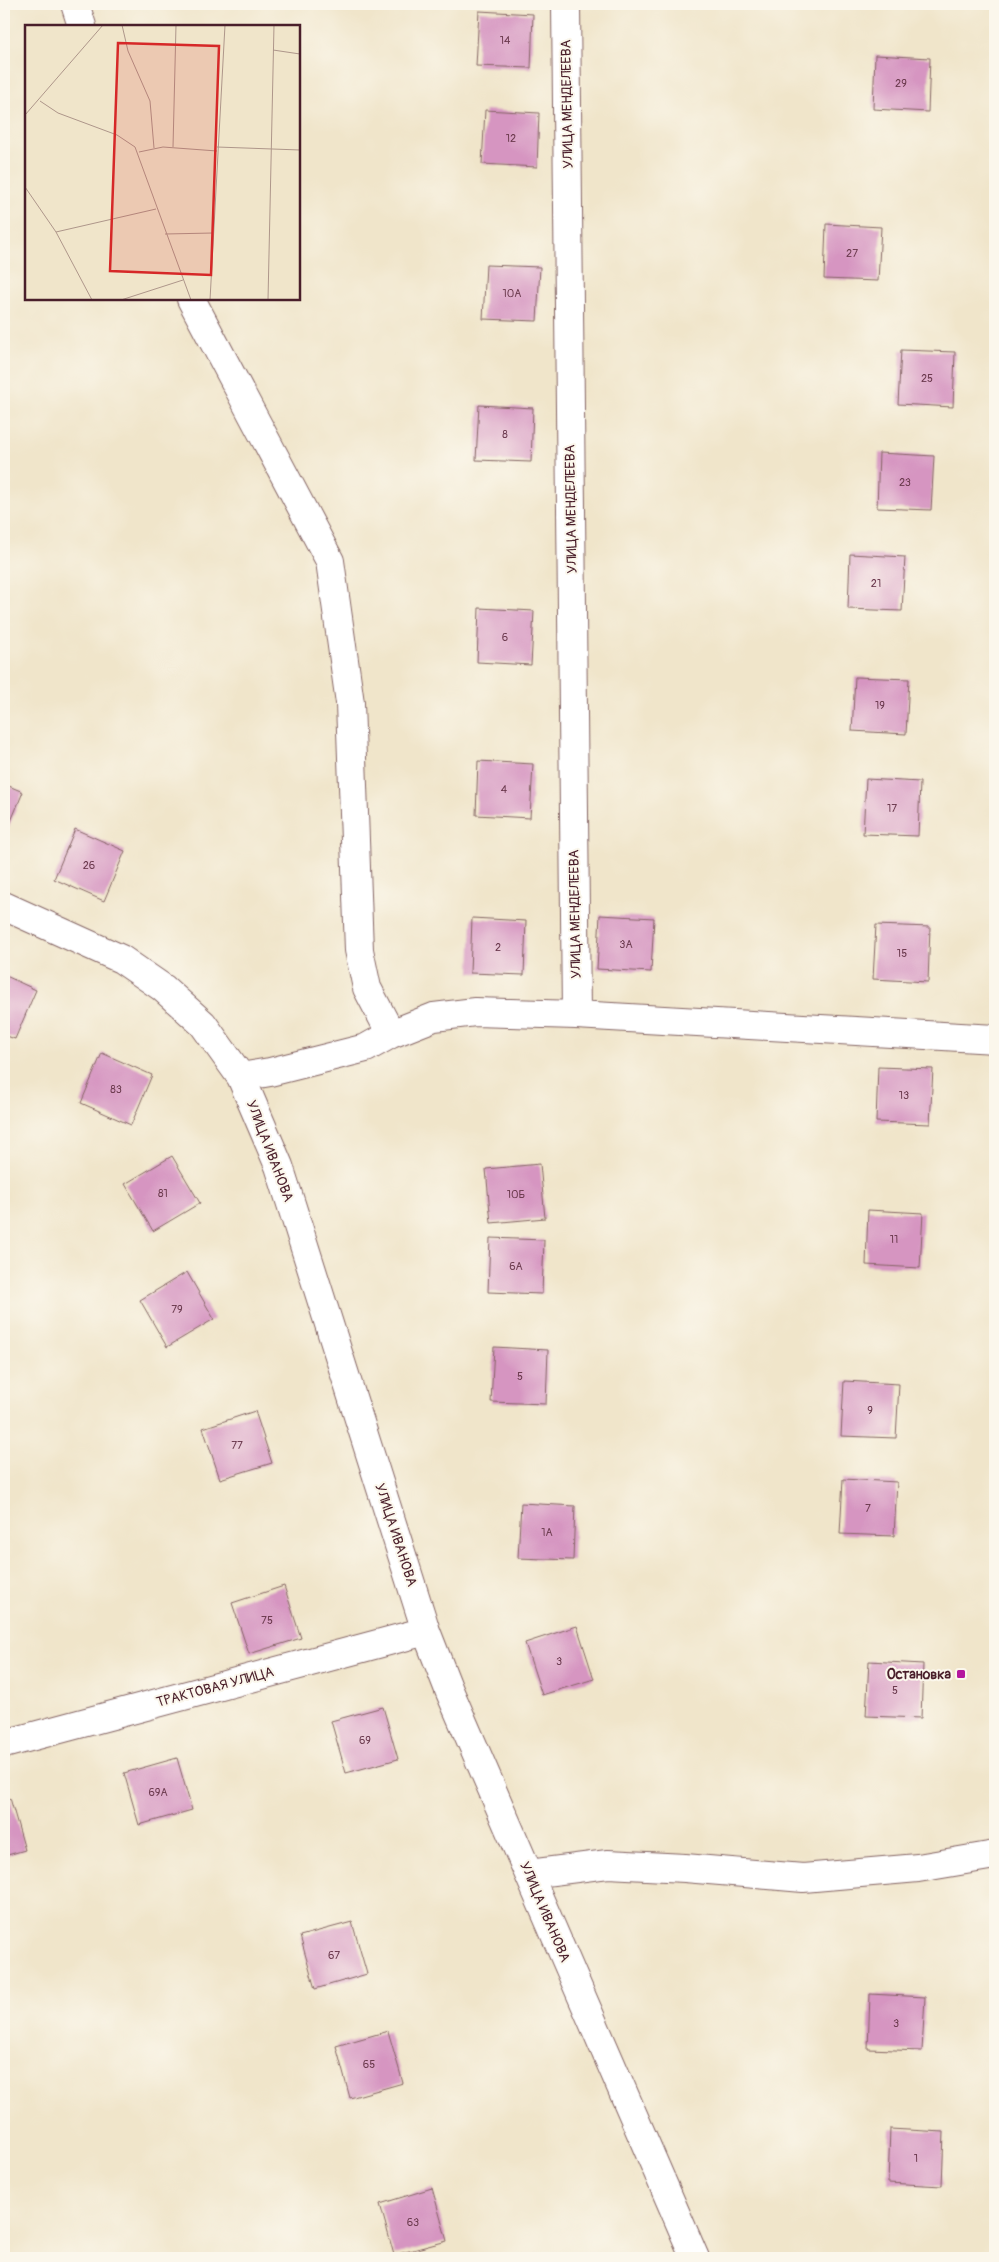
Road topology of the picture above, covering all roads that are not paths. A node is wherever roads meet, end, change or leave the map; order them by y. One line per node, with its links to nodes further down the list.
1 (75, 4): 3 (street)
2 (566, 4): 6 (street, УЛИЦА МЕНДЕЛЕЕВА)
3 (82, 25)
4 (192, 300): 7 (street)
5 (4, 906): 9 (street, УЛИЦА ИВАНОВА)
6 (576, 1015): 7 (street); 8 (street)
7 (391, 1034): 9 (street)
8 (995, 1039)
9 (241, 1077): 10 (street, УЛИЦА ИВАНОВА)
10 (426, 1631): 11 (street, ТРАКТОВАЯ УЛИЦА); 13 (street, УЛИЦА ИВАНОВА)
11 (4, 1744)
12 (995, 1855): 13 (street)
13 (528, 1874): 14 (street, УЛИЦА ИВАНОВА)
14 (695, 2258)

